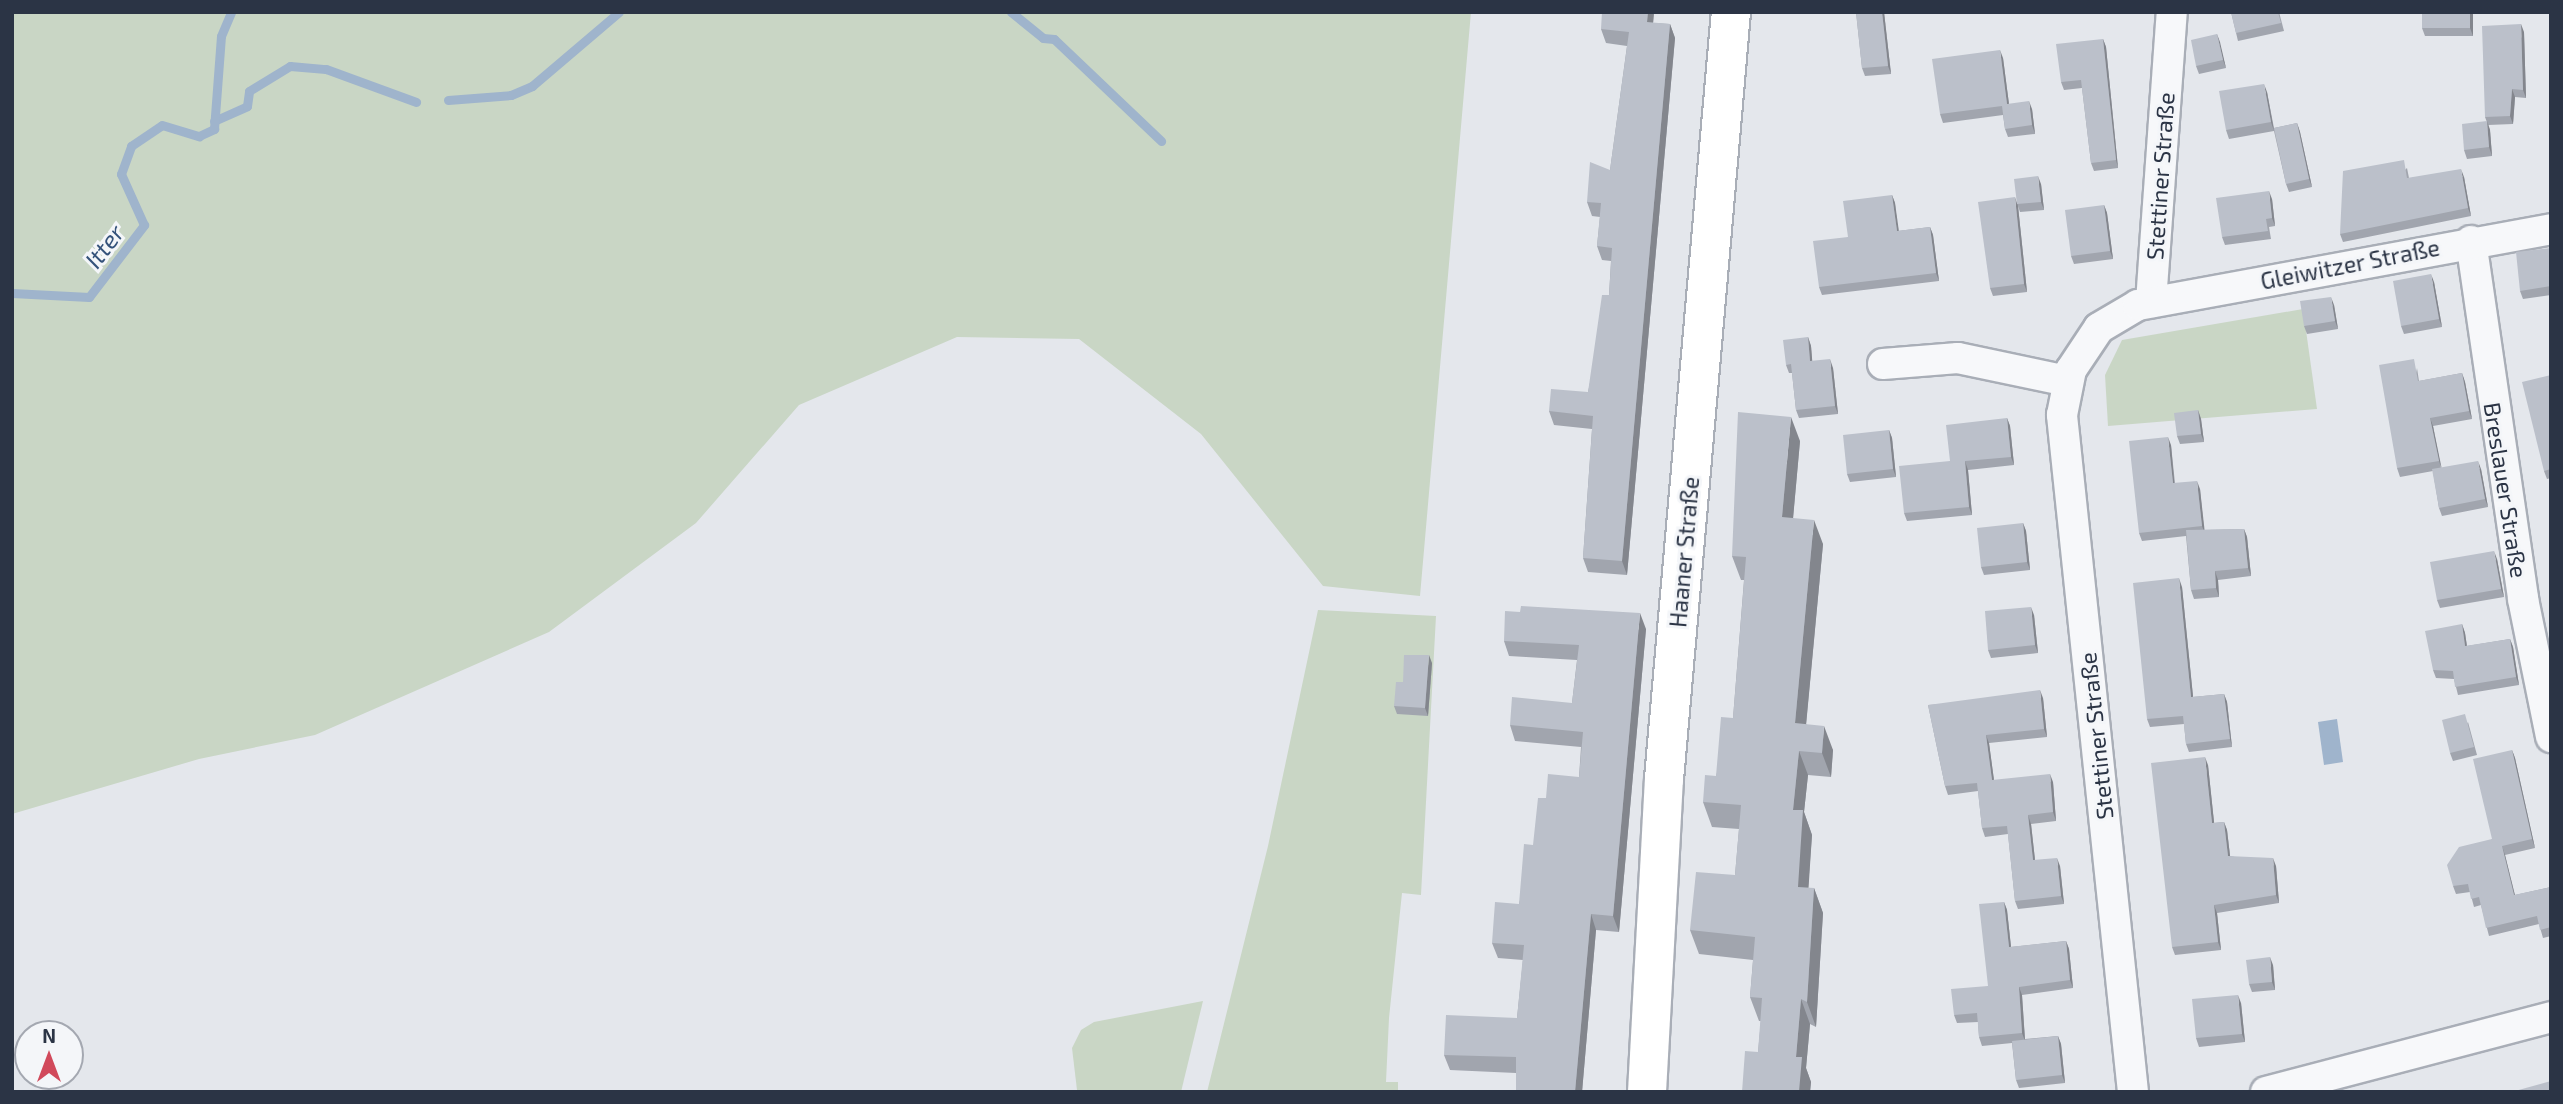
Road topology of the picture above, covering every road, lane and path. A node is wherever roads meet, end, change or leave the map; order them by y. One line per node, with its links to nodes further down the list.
1 (1731, 12): 10 (main road, Haaner Straße)
2 (2172, 12): 5 (street, Stettiner Straße)
3 (2551, 229): 4 (street, Gleiwitzer Straße)
4 (2471, 241): 5 (street, Gleiwitzer Straße); 8 (street, Breslauer Straße)
5 (2151, 302): 7 (street, Stettiner Straße)
6 (1883, 364): 7 (street)
7 (2067, 381): 11 (street, Stettiner Straße)
8 (2551, 737)
9 (2551, 1017): 12 (street)
10 (1647, 1092)
11 (2133, 1092)
12 (2266, 1092)

